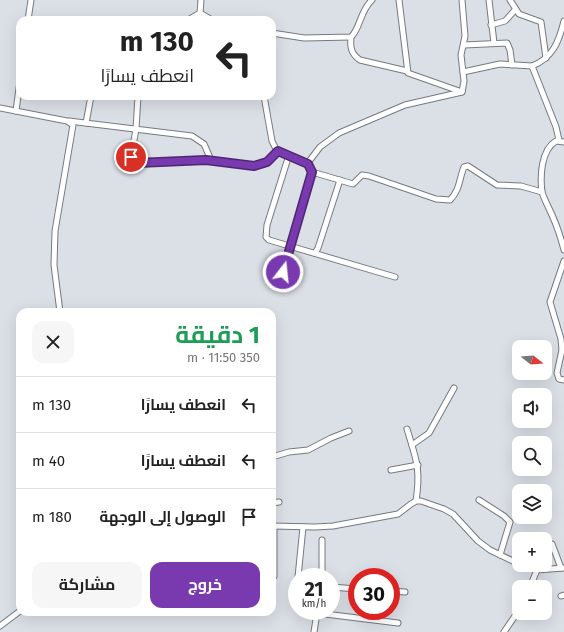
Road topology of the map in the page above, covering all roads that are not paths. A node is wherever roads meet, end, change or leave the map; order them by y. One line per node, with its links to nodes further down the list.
1 (31, 0): 10 (street)
2 (201, 0): 9 (street)
3 (372, 0): 16 (street)
4 (399, 0): 22 (street)
5 (462, 0): 18 (street)
6 (489, 0): 14 (street)
7 (510, 0): 8 (street)
8 (516, 10): 14 (street); 19 (street)
9 (200, 13): 11 (street); 12 (street)
10 (29, 16)
11 (195, 16)
12 (205, 16)
13 (564, 20): 19 (street)
14 (491, 25): 17 (street)
15 (276, 34): 16 (street)
16 (350, 37): 22 (street)
17 (494, 43): 18 (street); 20 (street)
18 (464, 45): 23 (street)
19 (546, 58): 21 (street)
20 (512, 65): 21 (street); 23 (street)
21 (532, 66): 34 (street)
22 (407, 71): 24 (street)
23 (463, 72): 24 (street)
24 (462, 92): 38 (street)
25 (17, 100): 30 (street)
26 (90, 100): 32 (street)
27 (138, 100): 33 (street)
28 (265, 100): 35 (street)
29 (0, 108): 30 (street)
30 (16, 111): 31 (street)
31 (67, 121): 32 (street); 48 (street)
32 (86, 123): 33 (street)
33 (136, 129): 37 (street); 37 (street)
34 (561, 141): 41 (street)
35 (277, 151): 36 (street); 37 (street)
36 (289, 155): 38 (street); 42 (street)
37 (211, 160)
38 (308, 164): 39 (street)
39 (312, 172): 40 (street); 42 (street)
40 (340, 180): 41 (street); 44 (street)
41 (542, 192): 43 (street)
42 (290, 247): 44 (street); 46 (street)
43 (564, 250)
44 (315, 253): 47 (street)
45 (564, 262): 49 (street)
46 (283, 272)
47 (395, 278)
48 (59, 308)
49 (563, 350): 50 (street)
50 (564, 380)
51 (454, 388): 54 (street)
52 (407, 429): 54 (street)
53 (349, 431): 55 (street)
54 (412, 445): 56 (street)
55 (276, 456)
56 (418, 464): 57 (street); 59 (street)
57 (390, 470)
58 (480, 500): 64 (street)
59 (416, 501): 61 (street); 64 (street)
60 (276, 526): 61 (street)
61 (303, 527): 66 (street)
62 (322, 540): 67 (street)
63 (552, 544): 68 (street)
64 (500, 555): 65 (street)
65 (512, 561)
66 (299, 568)
67 (322, 568)
68 (562, 568): 69 (street)
69 (552, 569)
70 (400, 592): 71 (street)
71 (405, 592)
72 (16, 613): 77 (street)
73 (340, 615): 76 (street)
74 (316, 620): 78 (street)
75 (512, 620): 79 (street)
76 (398, 623)
77 (0, 626)
78 (314, 632)
79 (504, 632)

